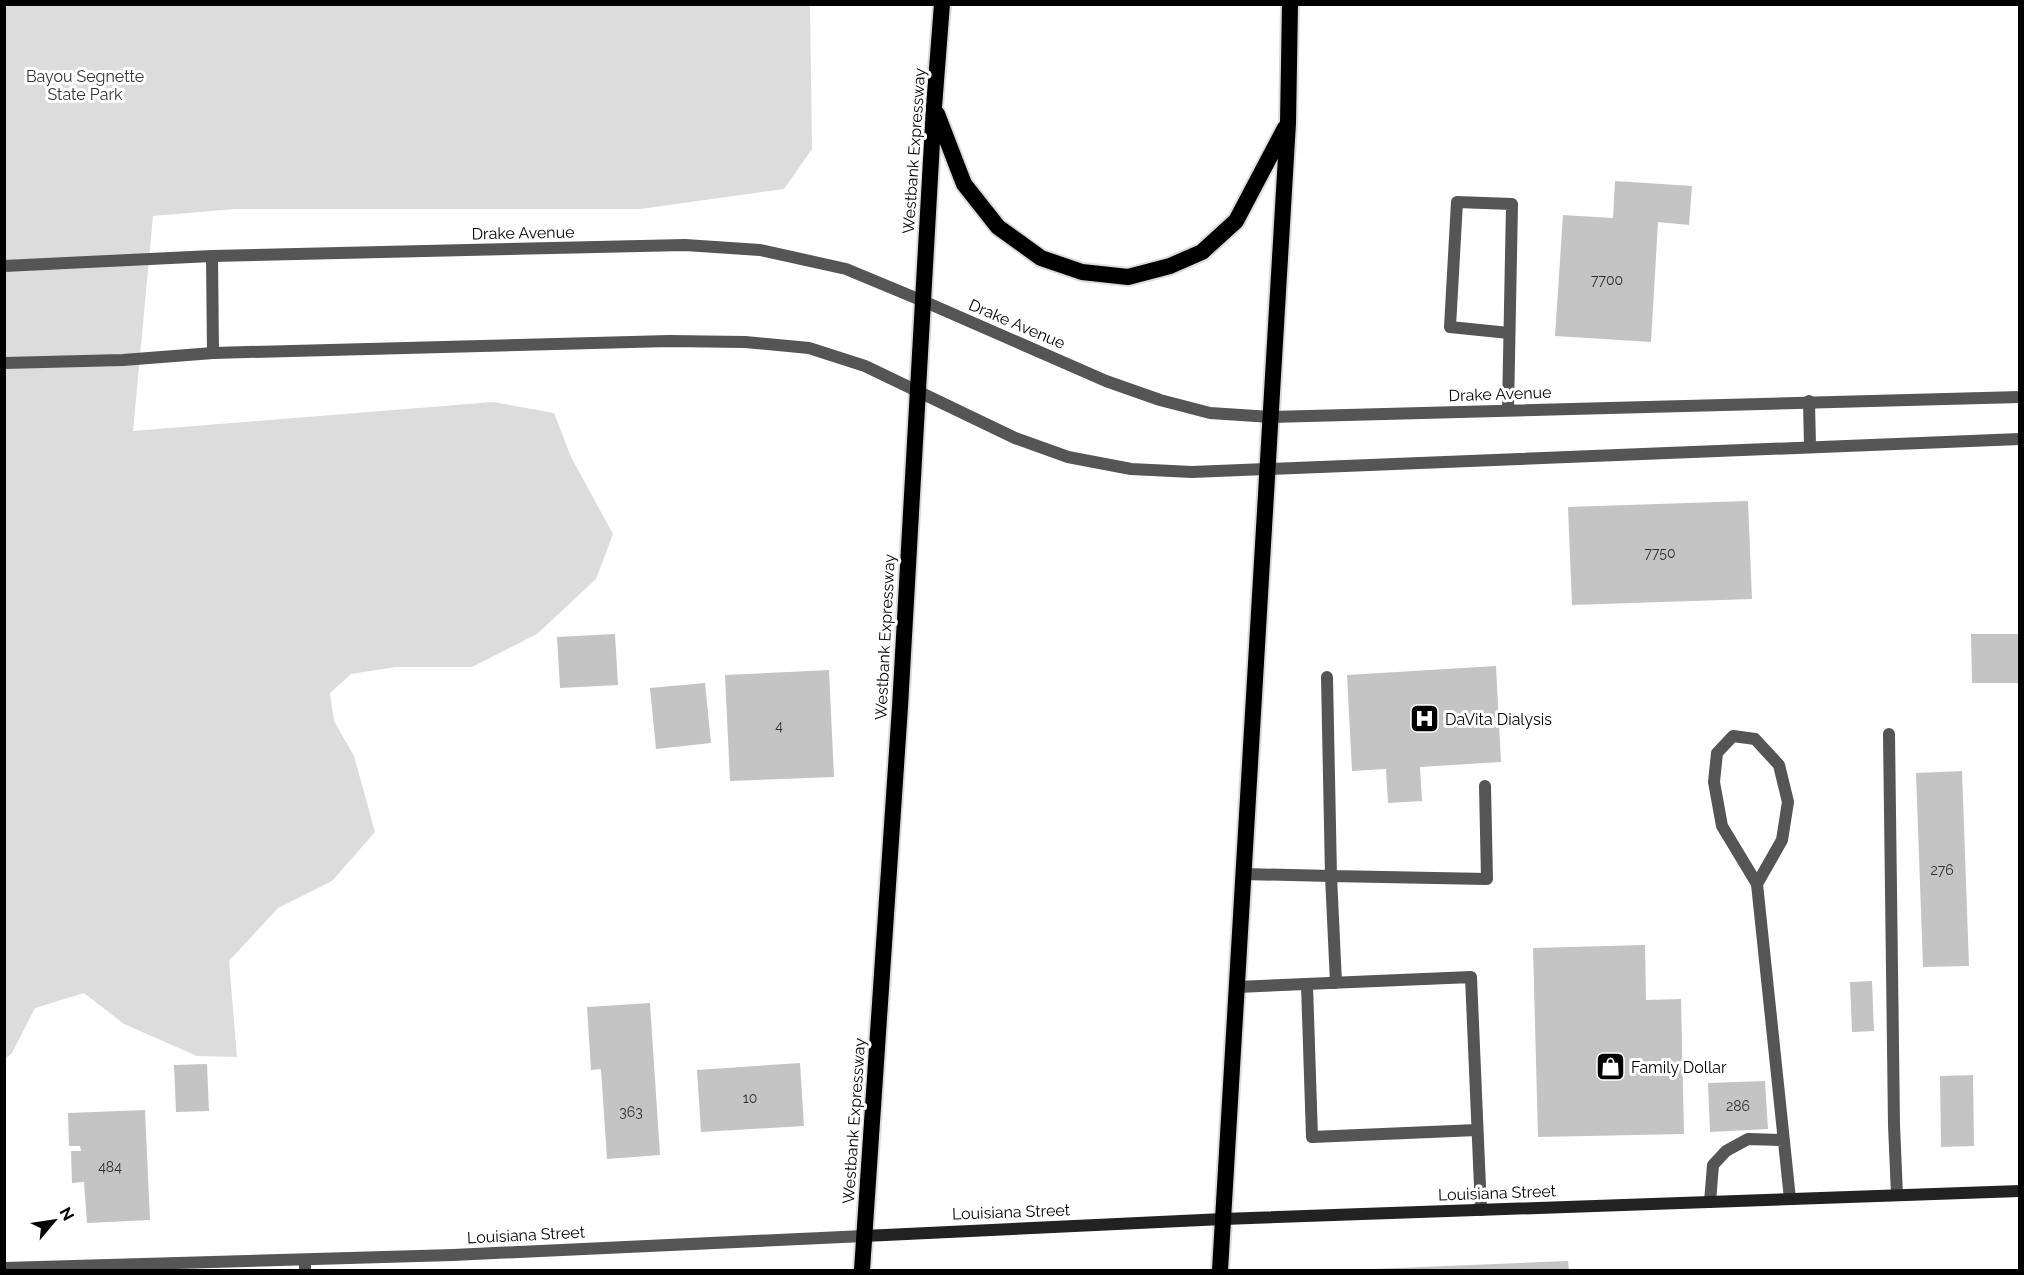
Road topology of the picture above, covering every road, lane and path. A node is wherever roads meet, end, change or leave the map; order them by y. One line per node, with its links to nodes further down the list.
1 (942, 4): 3 (highway, Westbank Expressway)
2 (1290, 4): 4 (highway)
3 (934, 108): 4 (highway); 7 (highway, Westbank Expressway)
4 (1288, 123): 15 (highway)
5 (212, 256): 6 (street, Drake Avenue); 7 (street, Drake Avenue); 9 (street)
6 (4, 266)
7 (923, 301): 11 (highway, Westbank Expressway); 15 (street, Drake Avenue)
8 (1509, 333): 8 (street); 14 (street)
9 (213, 353): 10 (street); 11 (street)
10 (4, 363)
11 (917, 391): 18 (street); 36 (highway, Westbank Expressway)
12 (2019, 397): 13 (street, Drake Avenue)
13 (1809, 401): 14 (street, Drake Avenue); 17 (street)
14 (1508, 410): 15 (street, Drake Avenue)
15 (1271, 417): 18 (highway)
16 (2019, 439): 17 (street)
17 (1810, 447): 18 (street)
18 (1268, 470): 22 (highway)
19 (1327, 677): 23 (street)
20 (1889, 734): 31 (street)
21 (1485, 786): 23 (street)
22 (1244, 874): 23 (street); 27 (highway)
23 (1331, 876): 25 (street)
24 (1757, 884): 24 (street); 29 (street)
25 (1336, 983): 26 (street); 28 (street)
26 (1307, 985): 27 (street); 28 (street)
27 (1237, 987): 35 (highway)
28 (1477, 1130): 34 (street)
29 (1784, 1140): 32 (street); 33 (street)
30 (2019, 1191): 31 (main road, Louisiana Street)
31 (1897, 1195): 32 (main road, Louisiana Street)
32 (1790, 1199): 33 (main road, Louisiana Street)
33 (1710, 1202): 34 (main road, Louisiana Street)
34 (1481, 1210): 35 (main road, Louisiana Street)
35 (1223, 1220): 36 (main road, Louisiana Street); 42 (highway)
36 (864, 1236): 37 (street, Louisiana Street); 41 (highway, Westbank Expressway)
37 (305, 1265): 38 (street, Louisiana Street)
38 (230, 1266): 40 (street, Louisiana Street)
39 (4, 1268): 40 (street, Louisiana Street)
40 (136, 1268)
41 (862, 1270)
42 (1220, 1270)

